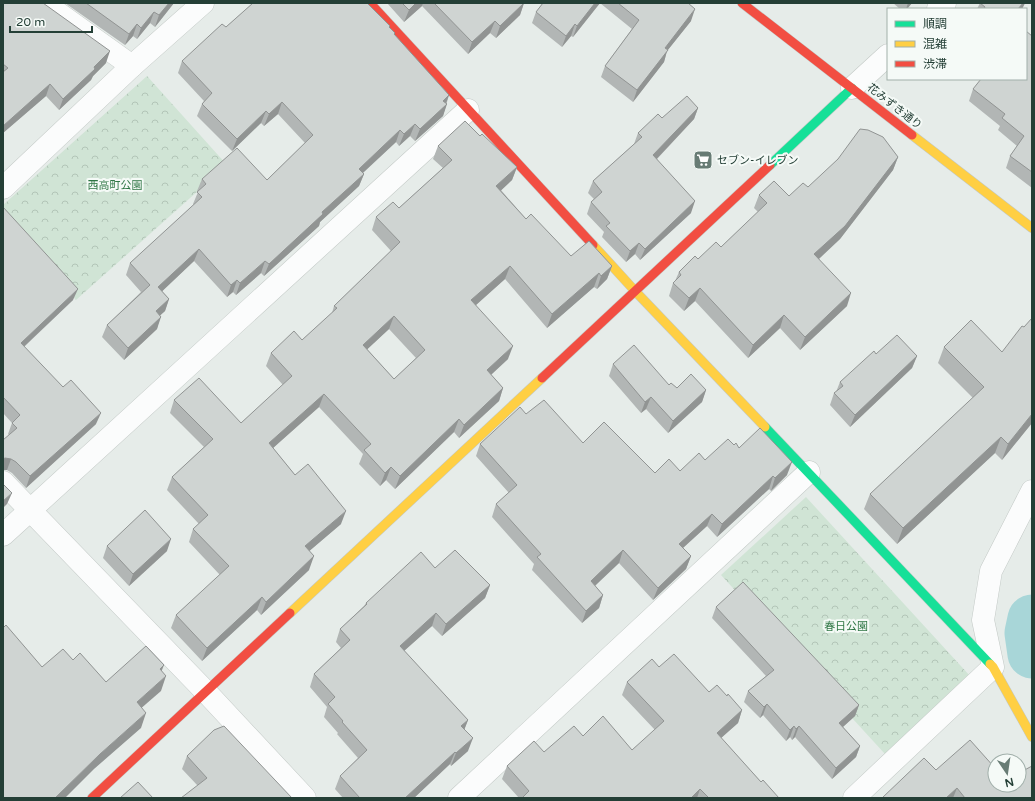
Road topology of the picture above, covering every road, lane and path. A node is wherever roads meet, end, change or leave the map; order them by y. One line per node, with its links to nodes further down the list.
1 (44, 3): 6 (street)
2 (203, 3): 6 (street)
3 (370, 3): 8 (street)
4 (742, 3): 7 (street, 花みずき通り)
5 (887, 56): 7 (street)
6 (132, 66): 9 (street)
7 (852, 88): 10 (street, 花みずき通り); 11 (street)
8 (468, 110): 11 (street); 15 (street)
9 (3, 188)
10 (1032, 228)
11 (635, 291): 12 (street); 18 (street)
12 (809, 472): 17 (street); 22 (street)
13 (3, 482): 15 (street)
14 (1032, 491): 17 (street)
15 (29, 510): 16 (street); 18 (street)
16 (3, 534)
17 (993, 667): 19 (street); 23 (street)
18 (206, 692): 20 (street); 21 (street)
19 (1032, 737)
20 (92, 798)
21 (305, 798)
22 (459, 798)
23 (854, 798)

